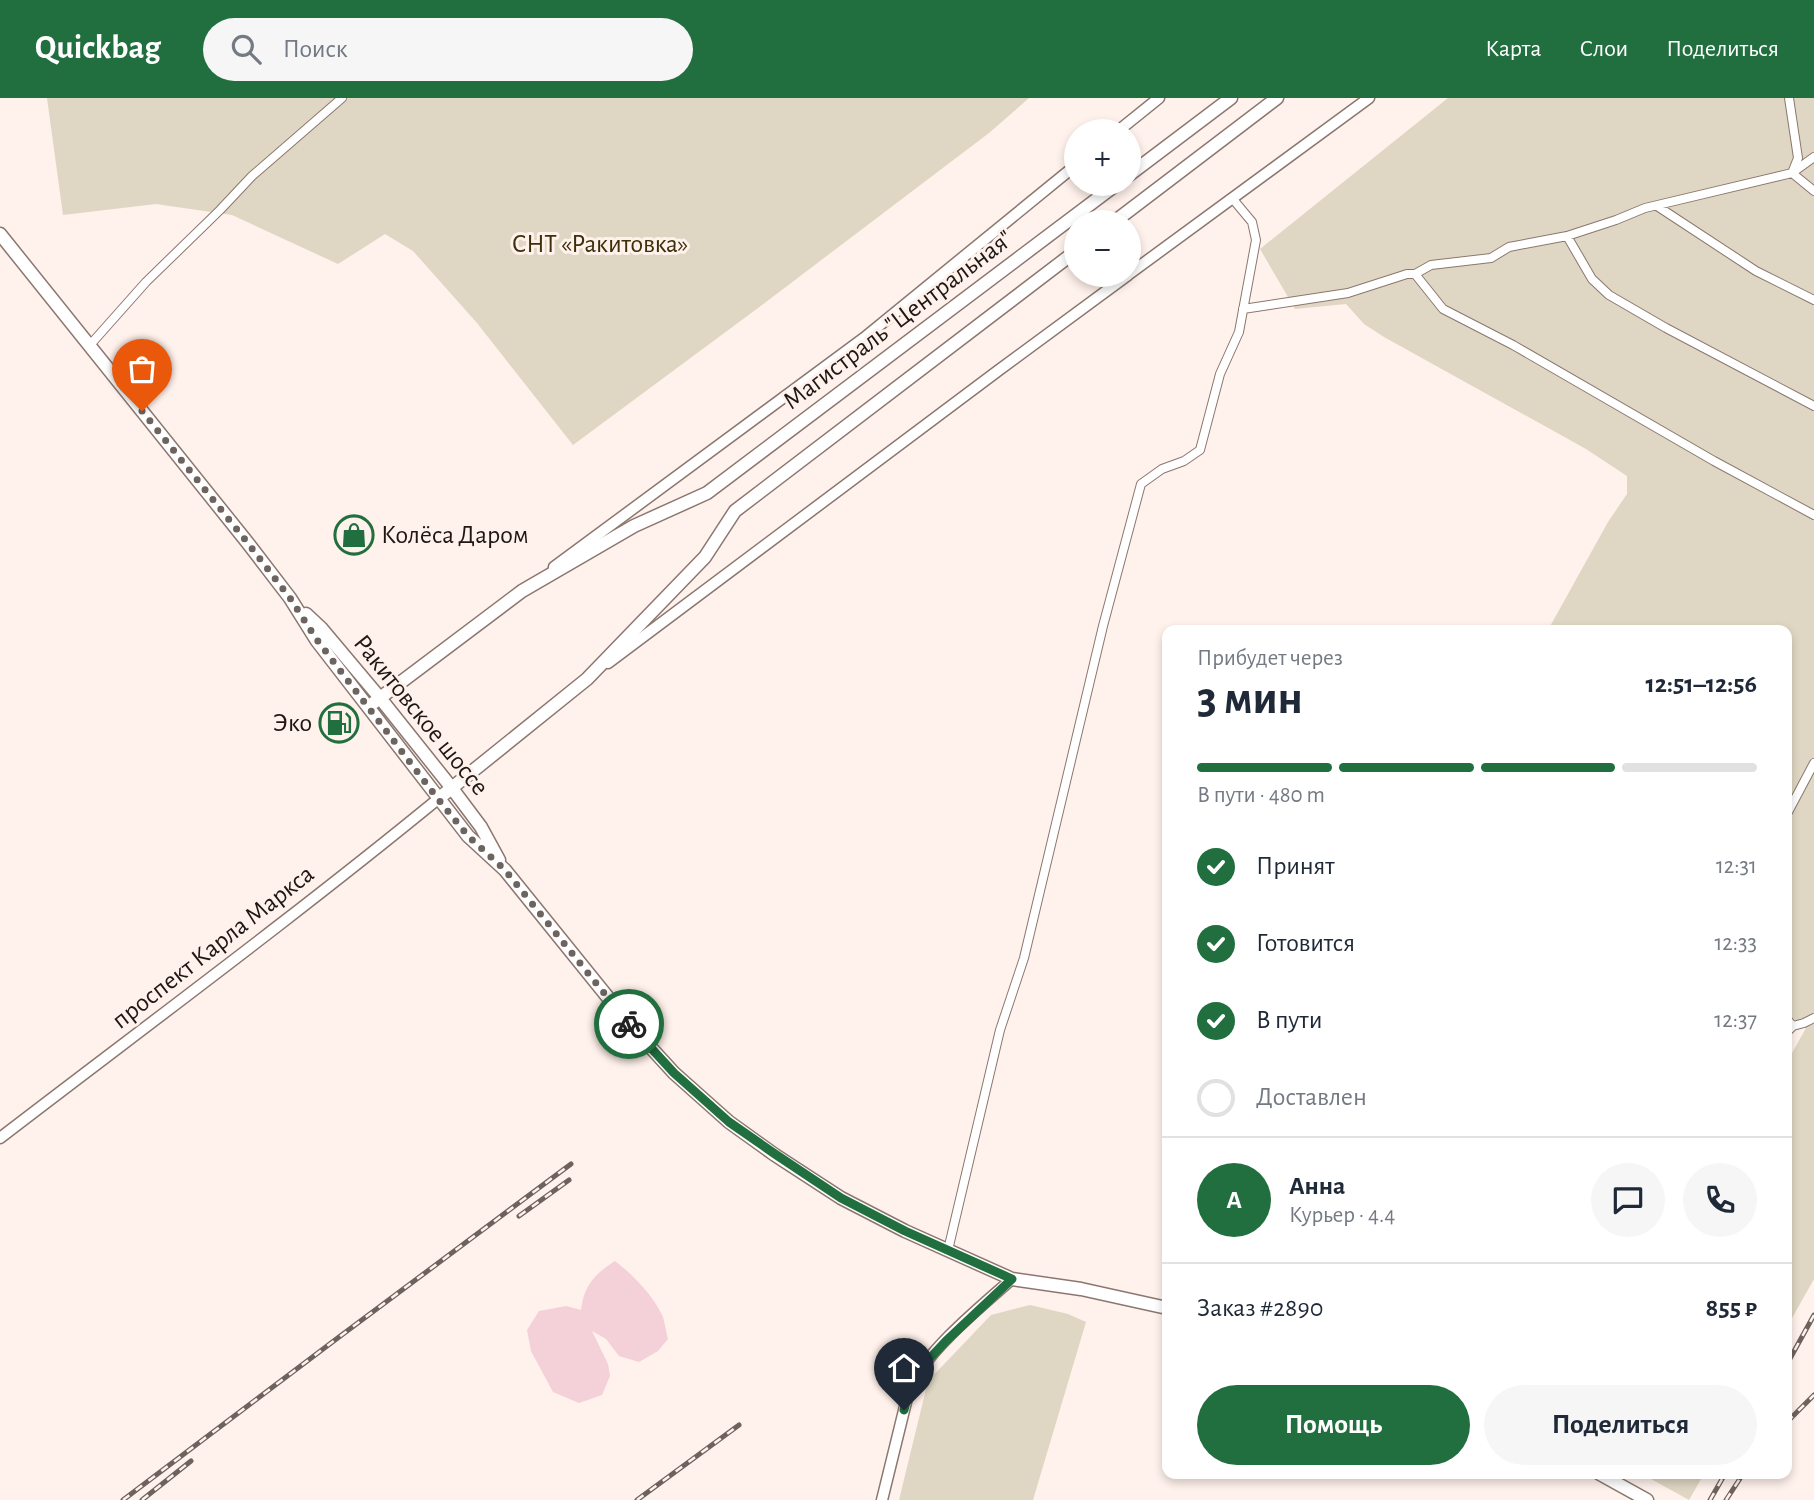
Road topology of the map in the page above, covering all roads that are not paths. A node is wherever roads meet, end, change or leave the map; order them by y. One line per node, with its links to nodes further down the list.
1 (341, 98): 25 (street)
2 (1159, 98): 7 (main road)
3 (1231, 98): 9 (main road)
4 (1277, 98): 16 (main road)
5 (1369, 98): 14 (main road)
6 (1789, 98): 10 (street)
7 (1133, 119)
8 (1814, 157): 10 (street)
9 (1141, 166)
10 (1792, 173): 12 (street); 15 (street)
11 (1064, 175): 28 (main road)
12 (1814, 191)
13 (1101, 196): 28 (main road, Магистраль "Центральная")
14 (1232, 198): 20 (main road); 24 (street)
15 (1657, 206): 18 (street); 23 (street)
16 (1130, 210)
17 (0, 234): 25 (main road, Ракитовское шоссе)
18 (1567, 236): 21 (street); 26 (street)
19 (1064, 260): 30 (main road, Магистраль "Центральная")
20 (1141, 264)
21 (1415, 274): 24 (street); 27 (street)
22 (1111, 287): 30 (main road)
23 (1814, 300)
24 (1243, 309): 41 (street)
25 (90, 345): 29 (main road, Ракитовское шоссе)
26 (1814, 407)
27 (1814, 515)
28 (522, 591): 31 (main road, Магистраль "Центральная")
29 (290, 598): 31 (main road, Ракитовское шоссе); 32 (main road, Ракитовское шоссе)
30 (587, 679): 34 (main road, проспект Карла Маркса)
31 (380, 698): 32 (main road, Магистраль "Центральная"); 34 (main road, Ракитовское шоссе)
32 (368, 707): 35 (main road, Ракитовское шоссе)
33 (1814, 763): 36 (street)
34 (451, 787): 35 (main road, проспект Карла Маркса); 37 (main road, Ракитовское шоссе)
35 (438, 799): 37 (main road, Ракитовское шоссе); 40 (main road, проспект Карла Маркса)
36 (1792, 805)
37 (505, 870): 41 (main road, Ракитовское шоссе)
38 (1814, 1017): 39 (street)
39 (1792, 1025)
40 (0, 1138)
41 (948, 1250): 42 (main road, Ракитовское шоссе)
42 (1012, 1279): 43 (main road, Ракитовское шоссе); 45 (main road)
43 (1162, 1307)
44 (1609, 1479): 46 (main road)
45 (881, 1500)
46 (1647, 1500)

